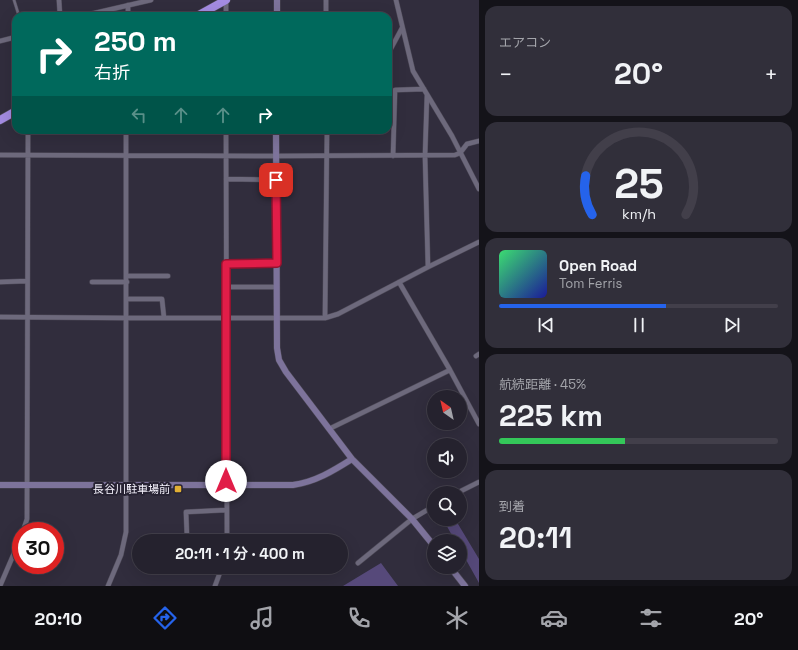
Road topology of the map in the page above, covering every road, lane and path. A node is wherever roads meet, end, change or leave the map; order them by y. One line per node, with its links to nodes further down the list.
1 (14, 0): 9 (lane)
2 (59, 0): 10 (street)
3 (151, 0): 8 (street)
4 (226, 0): 13 (highway); 14 (street)
5 (277, 0): 15 (street)
6 (326, 0): 16 (street)
7 (396, 0): 17 (street)
8 (128, 5): 11 (street); 12 (street)
9 (18, 12)
10 (60, 12)
11 (99, 12)
12 (128, 12)
13 (204, 12)
14 (226, 12)
15 (277, 12)
16 (326, 12)
17 (402, 28): 20 (street); 21 (street)
18 (12, 38): 19 (street)
19 (0, 41)
20 (392, 47)
21 (424, 89): 22 (street); 38 (street)
22 (427, 94): 31 (street); 39 (street)
23 (12, 113): 24 (highway)
24 (0, 120)
25 (28, 134): 33 (street)
26 (126, 134): 34 (street)
27 (226, 134): 35 (street)
28 (276, 134): 37 (street)
29 (327, 134): 36 (street)
30 (479, 141): 31 (street)
31 (460, 153): 39 (street); 42 (street)
32 (0, 154): 33 (street)
33 (28, 155): 34 (street); 49 (street)
34 (126, 155): 35 (street); 47 (street)
35 (226, 155): 37 (street); 40 (street)
36 (327, 155): 37 (street); 38 (street); 63 (street)
37 (276, 156): 41 (street)
38 (393, 156): 39 (street)
39 (425, 156): 46 (street)
40 (226, 179): 41 (street); 45 (street)
41 (276, 180): 44 (street)
42 (479, 189)
43 (479, 242): 46 (street)
44 (277, 263): 45 (street); 55 (street)
45 (226, 264): 54 (street)
46 (428, 267): 53 (street)
47 (127, 276): 48 (street); 52 (street)
48 (168, 276)
49 (27, 281): 50 (street); 58 (street)
50 (0, 282)
51 (92, 282): 52 (street)
52 (127, 282): 56 (street)
53 (399, 282): 63 (street); 64 (street)
54 (226, 287): 55 (street); 62 (street)
55 (277, 287): 59 (street)
56 (127, 298): 60 (street); 61 (street)
57 (0, 317): 58 (street)
58 (27, 317): 60 (street); 69 (street)
59 (276, 317): 62 (street); 63 (street); 66 (street)
60 (127, 318): 61 (street); 71 (street)
61 (164, 318): 62 (street)
62 (226, 318): 72 (street)
63 (325, 318)
64 (450, 370): 65 (street); 66 (street)
65 (479, 424)
66 (329, 429): 67 (street)
67 (352, 459): 72 (street); 76 (street)
68 (479, 482): 73 (street)
69 (27, 484): 70 (street); 71 (street); 77 (street)
70 (0, 485)
71 (127, 485): 72 (street); 86 (street)
72 (226, 485): 74 (street)
73 (467, 488)
74 (226, 510): 78 (street); 79 (street)
75 (427, 510): 76 (street)
76 (412, 519): 80 (street); 82 (street)
77 (26, 522)
78 (187, 534)
79 (227, 534)
80 (427, 537)
81 (12, 558): 85 (street)
82 (358, 563)
83 (219, 574): 87 (street)
84 (456, 574): 88 (street)
85 (0, 586)
86 (108, 586)
87 (215, 586)
88 (465, 586)

